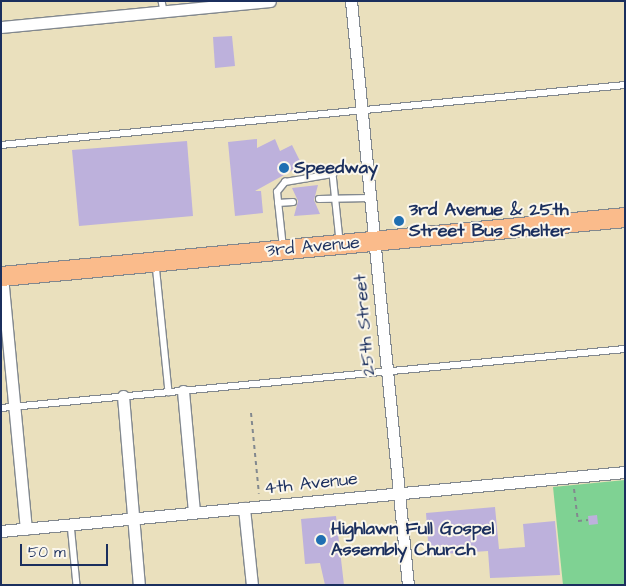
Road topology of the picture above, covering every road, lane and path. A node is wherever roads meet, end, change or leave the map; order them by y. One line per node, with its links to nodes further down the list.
1 (270, 1): 3 (street)
2 (352, 1): 6 (street, 25th Street)
3 (163, 6): 4 (street)
4 (1, 27)
5 (625, 85): 6 (lane)
6 (362, 111): 7 (lane); 9 (street, 25th Street)
7 (1, 145)
8 (336, 198): 9 (lane); 10 (lane); 12 (lane); 15 (lane)
9 (370, 198): 14 (street, 25th Street)
10 (319, 199)
11 (293, 202): 12 (lane)
12 (278, 204): 16 (lane)
13 (625, 217): 14 (main road, 3rd Avenue)
14 (374, 241): 15 (main road, 3rd Avenue); 20 (street, 25th Street)
15 (340, 244): 16 (main road, 3rd Avenue)
16 (283, 250): 17 (main road, 3rd Avenue)
17 (156, 262): 18 (main road, 3rd Avenue); 22 (lane)
18 (2, 276): 24 (street)
19 (625, 349): 20 (lane)
20 (386, 371): 21 (lane); 29 (street, 25th Street)
21 (183, 391): 22 (lane); 32 (street)
22 (169, 392): 23 (lane)
23 (123, 396): 24 (lane); 33 (street)
24 (14, 407): 25 (lane); 36 (street)
25 (1, 408)
26 (251, 414): 30 (path)
27 (625, 472): 29 (street, 4th Avenue)
28 (573, 485): 34 (path)
29 (399, 493): 31 (street, 4th Avenue); 41 (street, 25th Street)
30 (259, 498)
31 (244, 508): 32 (street, 4th Avenue); 40 (street)
32 (194, 513): 33 (street, 4th Avenue)
33 (133, 518): 35 (street, 4th Avenue); 39 (street)
34 (588, 520)
35 (71, 524): 36 (street, 4th Avenue); 38 (lane)
36 (26, 529): 37 (street, 4th Avenue)
37 (1, 531)
38 (77, 585)
39 (139, 585)
40 (252, 585)
41 (408, 585)

